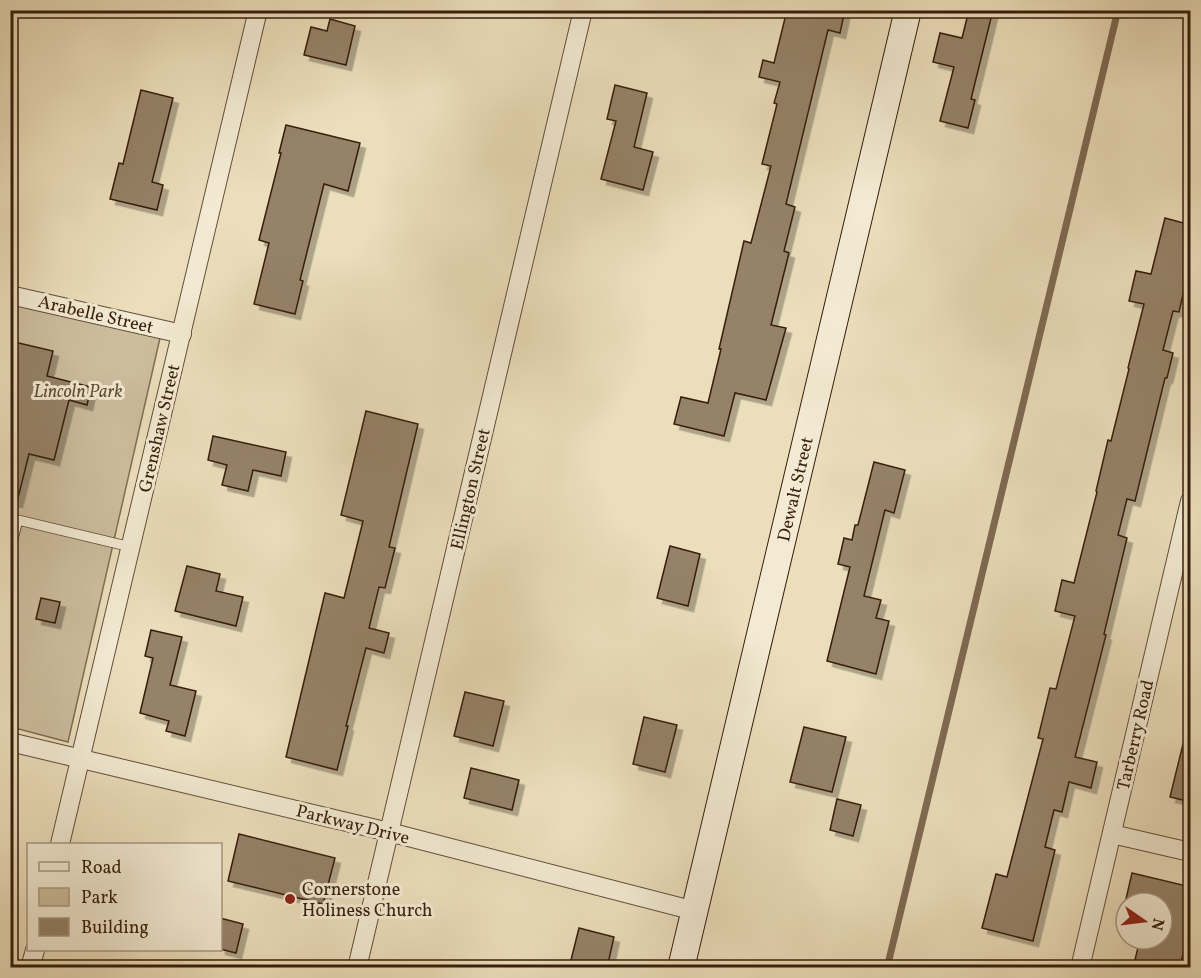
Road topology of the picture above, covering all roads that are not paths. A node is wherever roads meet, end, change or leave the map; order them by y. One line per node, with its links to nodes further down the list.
1 (258, 10): 5 (street, Grenshaw Street)
2 (583, 10): 11 (street, Ellington Street)
3 (908, 10): 15 (street, Dewalt Street)
4 (10, 295): 5 (street, Arabelle Street)
5 (182, 334): 7 (street, Grenshaw Street)
6 (1191, 501): 12 (street, Tarberry Road)
7 (131, 547): 8 (lane); 10 (street, Grenshaw Street)
8 (10, 550)
9 (10, 742): 10 (street, Parkway Drive)
10 (80, 759): 11 (street, Parkway Drive); 13 (street, Grenshaw Street)
11 (389, 832): 15 (street, Parkway Drive); 18 (street, Ellington Street)
12 (1112, 834): 14 (street); 20 (street, Tarberry Road)
13 (60, 843)
14 (1191, 852)
15 (695, 911): 19 (street, Dewalt Street)
16 (35, 951): 17 (street)
17 (30, 968)
18 (357, 968)
19 (681, 968)
20 (1080, 968)

